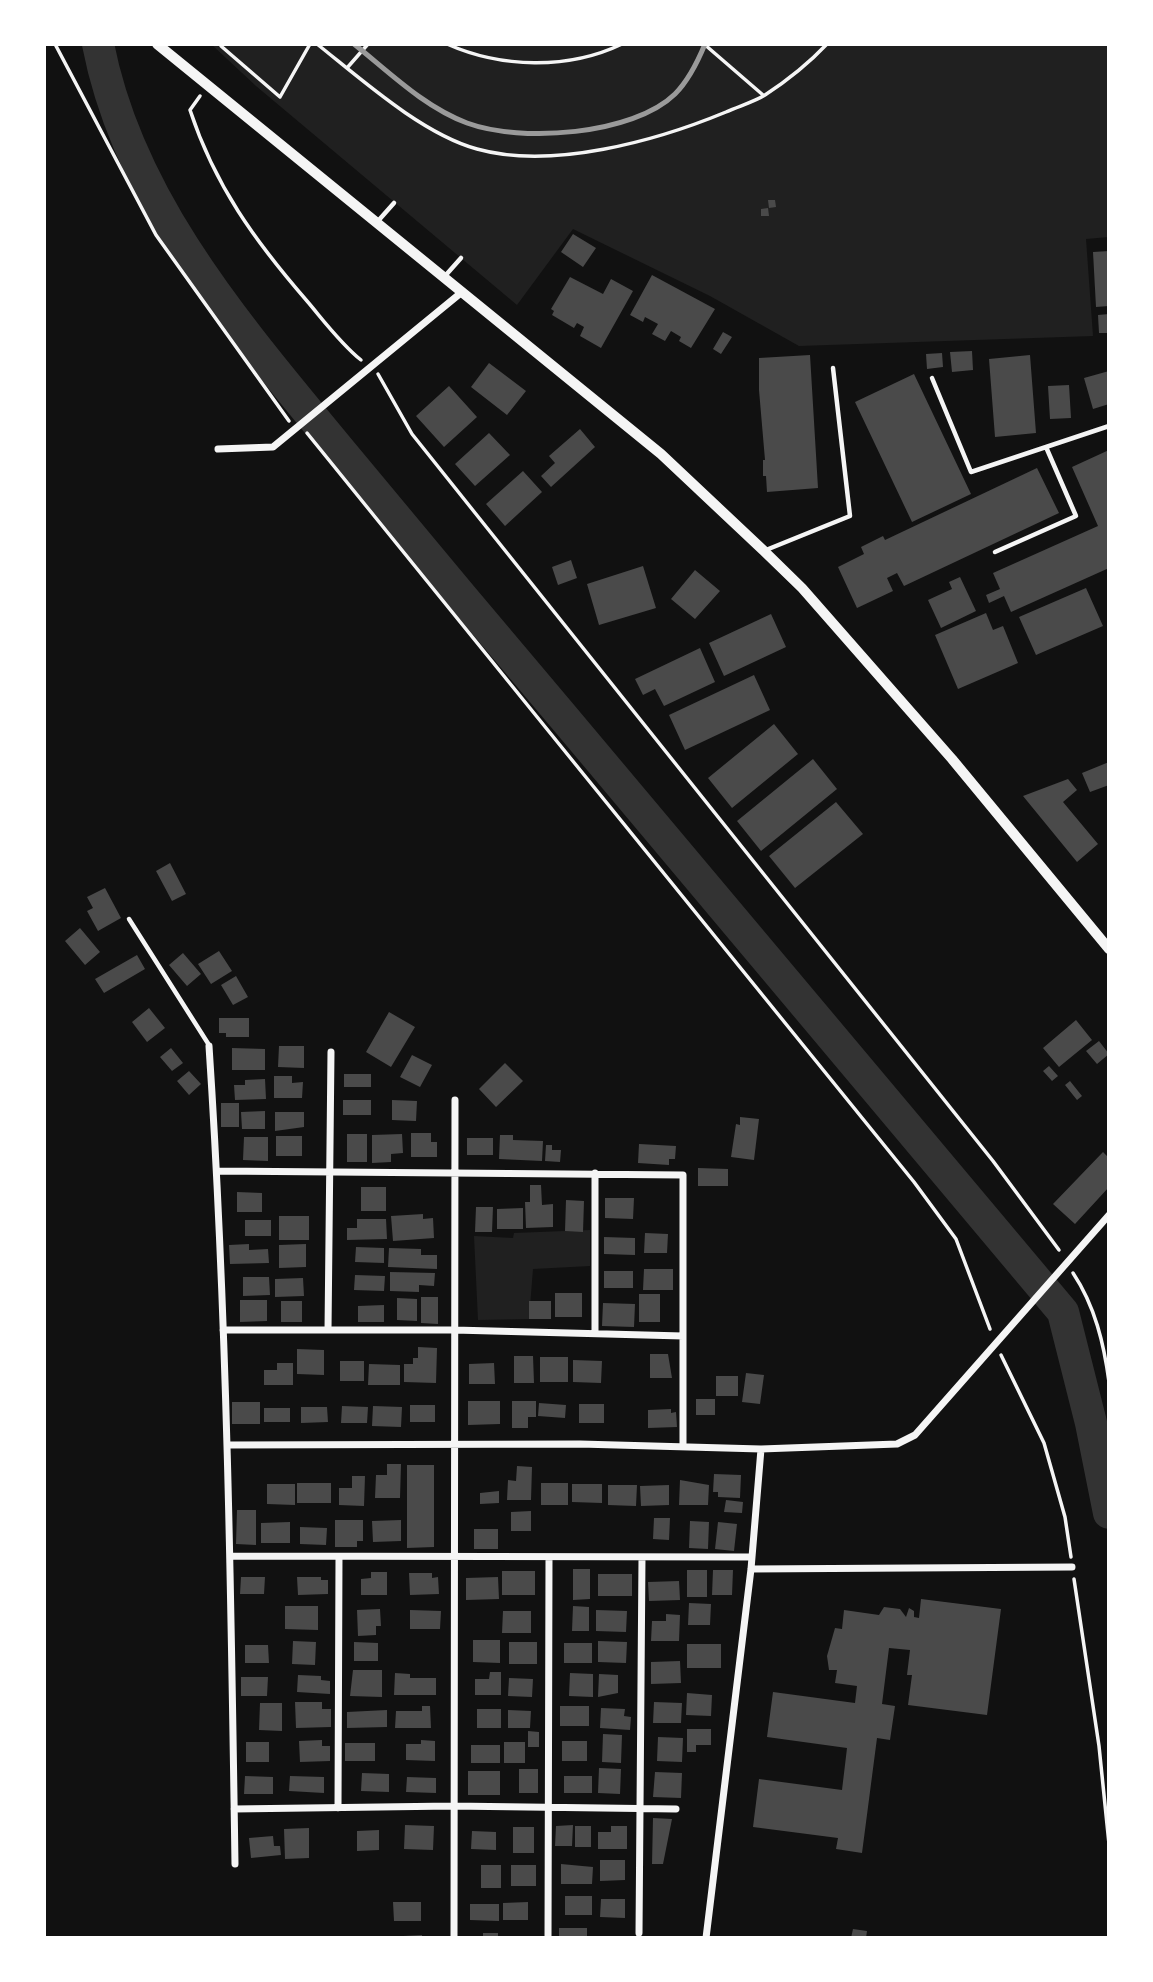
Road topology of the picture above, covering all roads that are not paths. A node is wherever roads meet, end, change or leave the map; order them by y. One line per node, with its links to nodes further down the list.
1 (157, 44): 3 (street)
2 (394, 203): 3 (lane)
3 (375, 225): 5 (street)
4 (461, 258): 5 (lane)
5 (443, 278): 6 (street)
6 (462, 292): 11 (street); 12 (street)
7 (833, 368): 12 (lane)
8 (932, 378): 10 (lane)
9 (1109, 426): 10 (lane)
10 (1046, 447): 13 (lane)
11 (218, 449)
12 (764, 551): 15 (street)
13 (995, 552)
14 (129, 919): 16 (lane)
15 (1109, 950)
16 (209, 1046): 19 (street)
17 (331, 1052): 20 (street)
18 (455, 1100): 21 (street)
19 (217, 1171): 20 (street); 24 (street)
20 (332, 1171): 21 (street); 25 (street)
21 (454, 1171): 22 (street); 26 (street)
22 (595, 1173): 27 (street); 28 (street)
23 (1109, 1215): 32 (street)
24 (223, 1330): 25 (street); 30 (street)
25 (328, 1330): 26 (street)
26 (454, 1330): 27 (street); 29 (street)
27 (595, 1333): 28 (street)
28 (683, 1336): 31 (street)
29 (453, 1444): 30 (street); 31 (street); 37 (street)
30 (228, 1445): 33 (street)
31 (683, 1447): 32 (street)
32 (761, 1449): 36 (street)
33 (230, 1556): 34 (street); 44 (street)
34 (339, 1557): 37 (street); 43 (street)
35 (642, 1557): 36 (street); 38 (street); 45 (street)
36 (752, 1557): 40 (street)
37 (453, 1558): 38 (street); 41 (street)
38 (550, 1558): 42 (street)
39 (1072, 1567): 40 (street)
40 (751, 1569): 51 (street)
41 (452, 1806): 42 (street); 43 (street); 49 (street)
42 (547, 1807): 45 (street); 50 (street)
43 (338, 1808): 44 (street)
44 (234, 1809): 47 (street)
45 (640, 1809): 46 (street); 48 (street)
46 (676, 1809)
47 (235, 1864)
48 (639, 1933)
49 (454, 1938)
50 (548, 1938)
51 (706, 1938)

